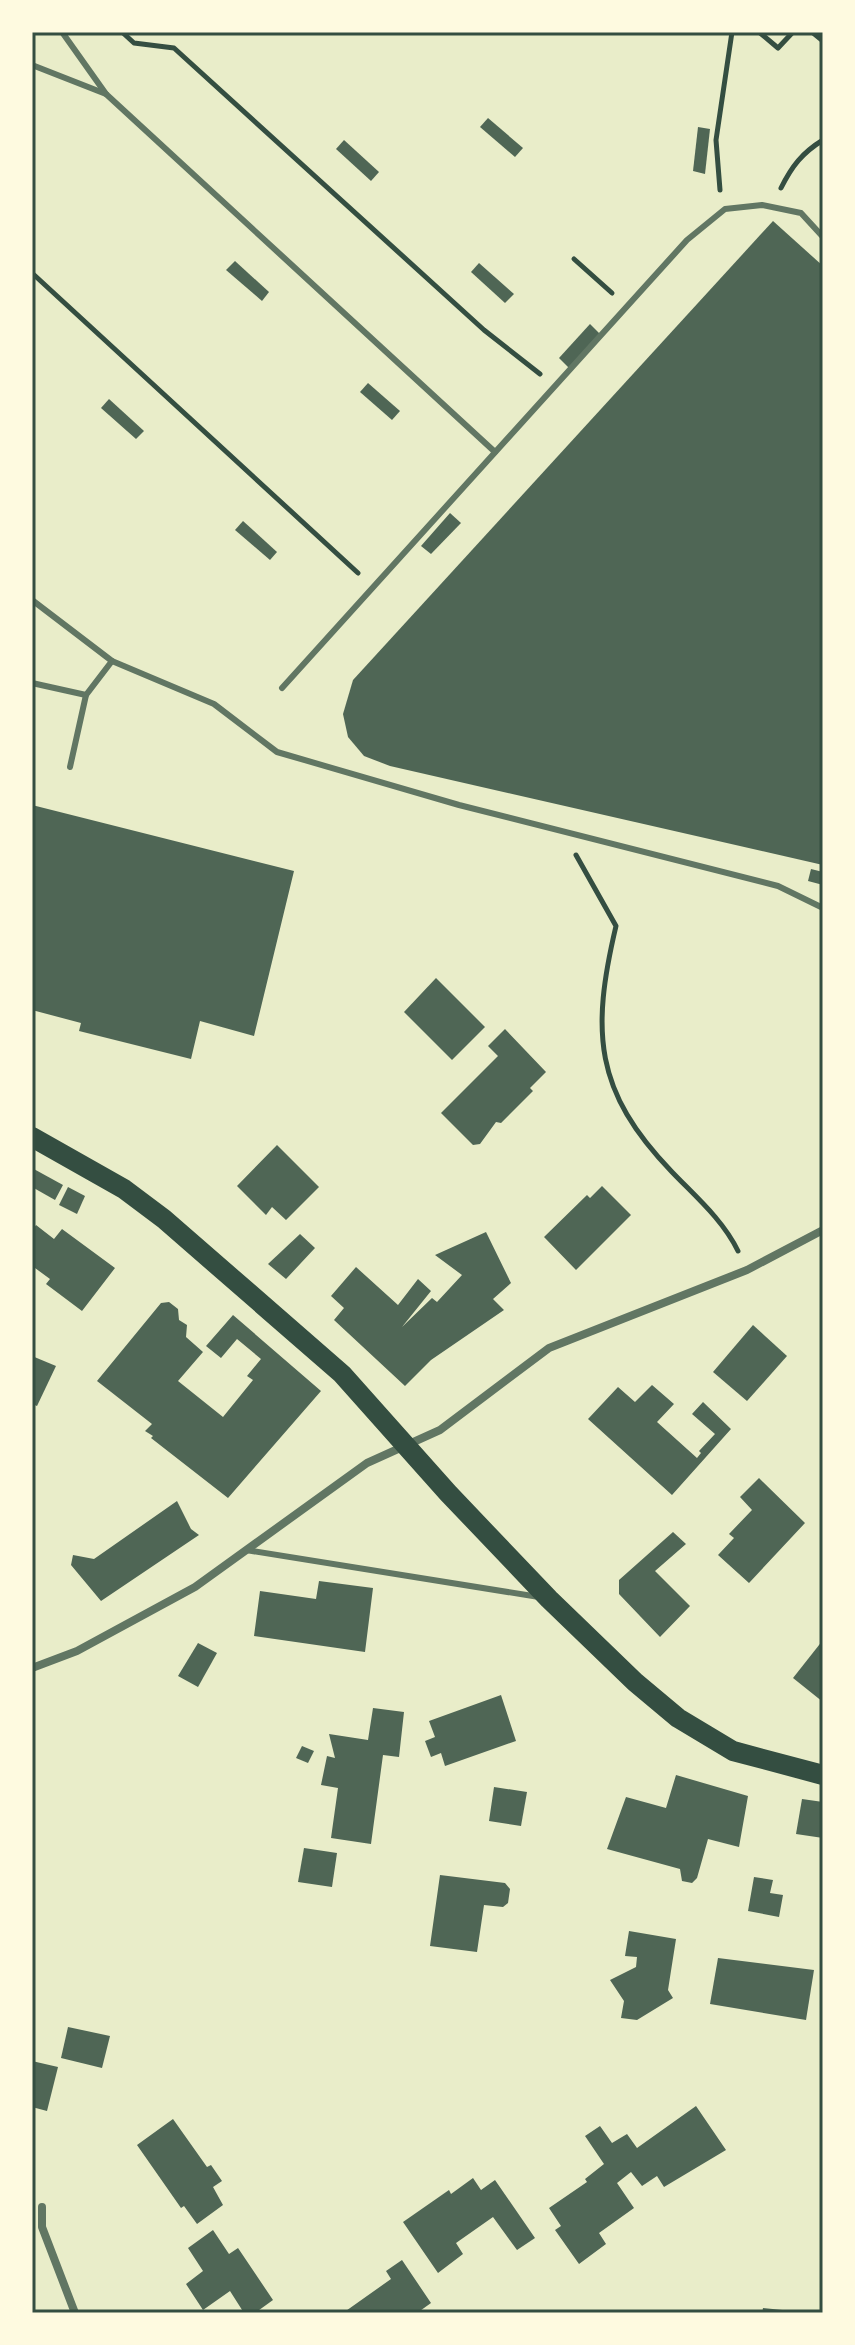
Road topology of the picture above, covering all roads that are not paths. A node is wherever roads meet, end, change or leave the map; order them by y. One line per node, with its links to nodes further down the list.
1 (62, 32): 3 (lane)
2 (32, 65): 3 (lane)
3 (106, 94): 5 (lane)
4 (823, 237): 5 (lane)
5 (495, 452): 9 (lane)
6 (32, 600): 7 (lane)
7 (112, 661): 10 (lane); 12 (lane)
8 (32, 683): 10 (lane)
9 (282, 688)
10 (86, 695): 11 (lane)
11 (70, 767)
12 (823, 908)
13 (32, 1137): 15 (main road)
14 (823, 1230): 15 (street)
15 (406, 1445): 16 (street); 17 (main road)
16 (246, 1550): 17 (lane); 18 (street)
17 (549, 1599): 19 (main road)
18 (32, 1668)
19 (823, 1775)
20 (42, 2207): 21 (street)
21 (75, 2313)

